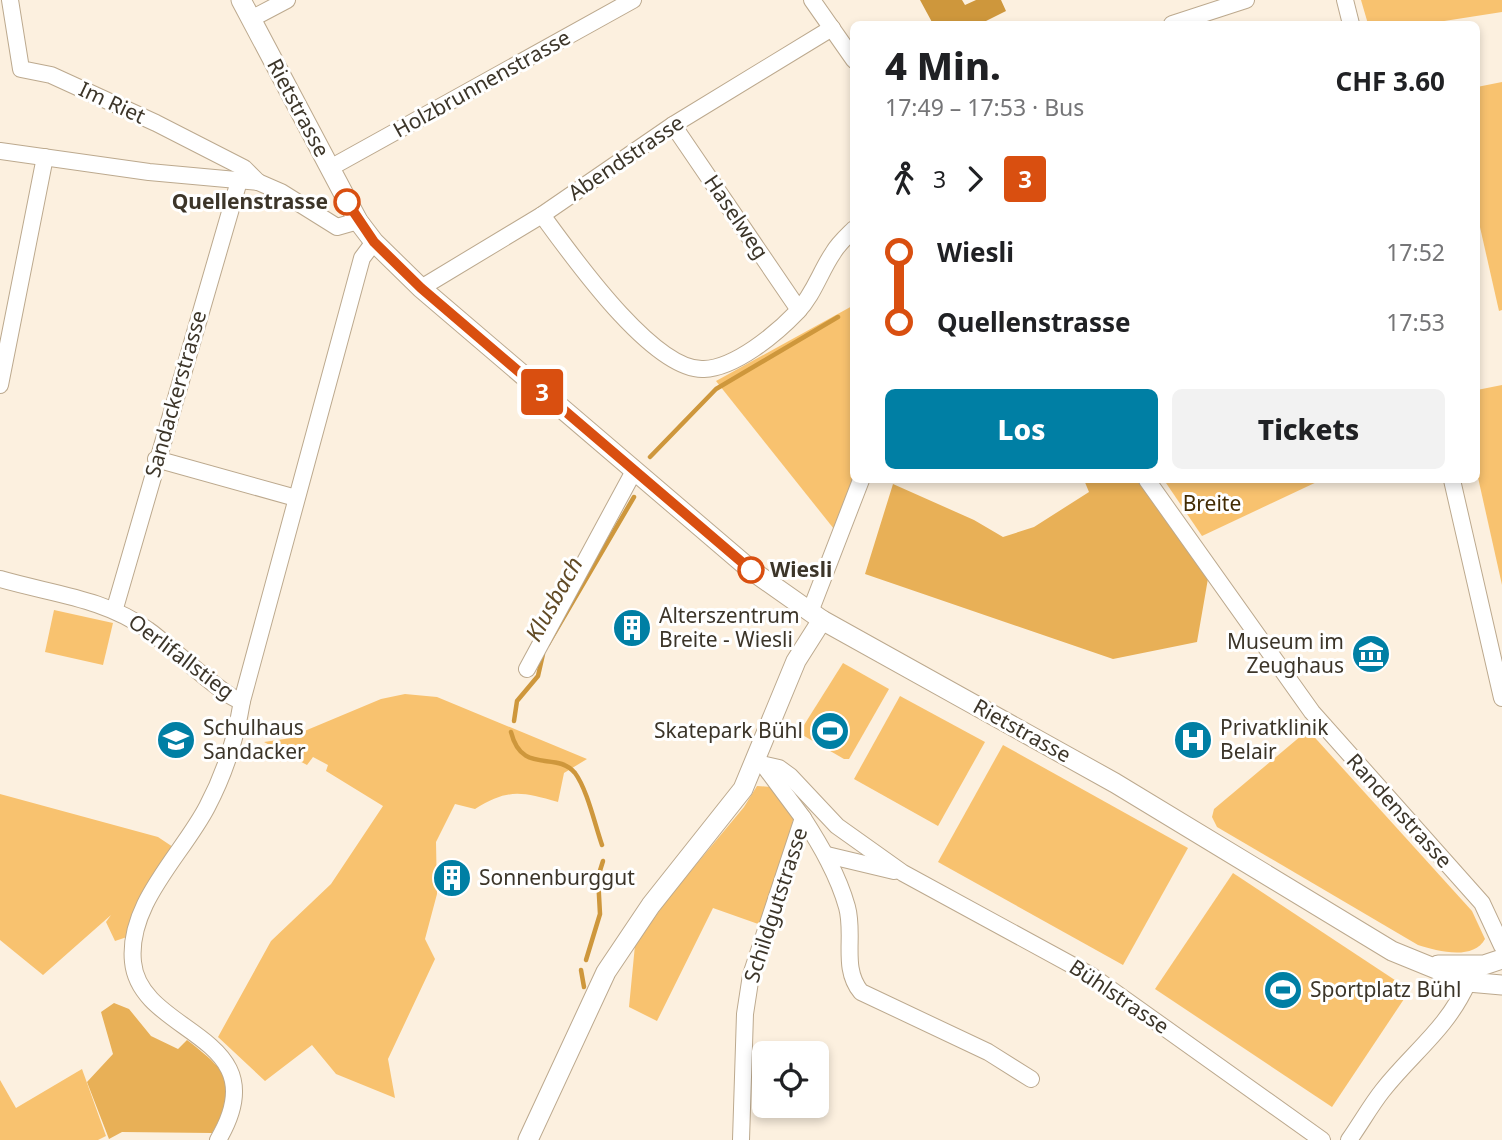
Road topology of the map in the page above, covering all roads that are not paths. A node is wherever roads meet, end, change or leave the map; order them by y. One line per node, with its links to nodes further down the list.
1 (10, 0): 18 (street, Im Riet)
2 (241, 0): 8 (street, Rietstrasse)
3 (287, 0): 8 (street)
4 (634, 0): 16 (street, Holzbrunnenstrasse)
5 (812, 0): 11 (street)
6 (1246, 0): 9 (street)
7 (1345, 0): 10 (street)
8 (251, 19): 16 (street, Rietstrasse)
9 (1181, 21)
10 (1350, 21)
11 (832, 28): 12 (street); 13 (street, Abendstrasse)
12 (850, 54)
13 (673, 125): 19 (street, Abendstrasse); 24 (street, Haselweg)
14 (0, 151): 15 (street)
15 (45, 158): 17 (street); 25 (street)
16 (330, 168): 20 (street, Rietstrasse)
17 (239, 181): 18 (street); 26 (street, Sandackerstrasse)
18 (258, 183): 20 (street)
19 (542, 215): 23 (street, Abendstrasse); 24 (street)
20 (358, 221): 22 (street, Rietstrasse)
21 (850, 233): 24 (street)
22 (374, 242): 23 (street, Rietstrasse); 31 (street)
23 (421, 288): 27 (street, Rietstrasse)
24 (799, 310)
25 (0, 385)
26 (156, 459): 31 (street); 33 (street, Sandackerstrasse)
27 (634, 471): 34 (street, Rietstrasse); 35 (street)
28 (860, 483): 34 (street)
29 (1149, 483): 42 (street, Randenstrasse)
30 (1453, 483): 36 (street)
31 (296, 498): 37 (street)
32 (1, 580): 33 (street, Oerlifallstieg)
33 (115, 608): 37 (street, Oerlifallstieg)
34 (816, 616): 38 (street); 46 (street, Rietstrasse)
35 (527, 669)
36 (1502, 698)
37 (242, 701): 50 (street)
38 (761, 765): 39 (street, Schildgutstrasse); 41 (street, Bühlstrasse); 51 (street)
39 (803, 818): 40 (street); 52 (street, Schildgutstrasse)
40 (827, 855): 41 (street, Bühlstrasse); 49 (street)
41 (903, 873): 53 (street, Bühlstrasse)
42 (1482, 903): 43 (street, Randenstrasse); 44 (street, Randenstrasse)
43 (1502, 916)
44 (1502, 946)
45 (1502, 959): 46 (street, Rietstrasse)
46 (1428, 965): 47 (street, Rietstrasse)
47 (1468, 982): 48 (street, Rietstrasse); 54 (street)
48 (1502, 985)
49 (1031, 1079)
50 (218, 1140)
51 (528, 1140)
52 (741, 1140)
53 (1322, 1140)
54 (1349, 1140)

